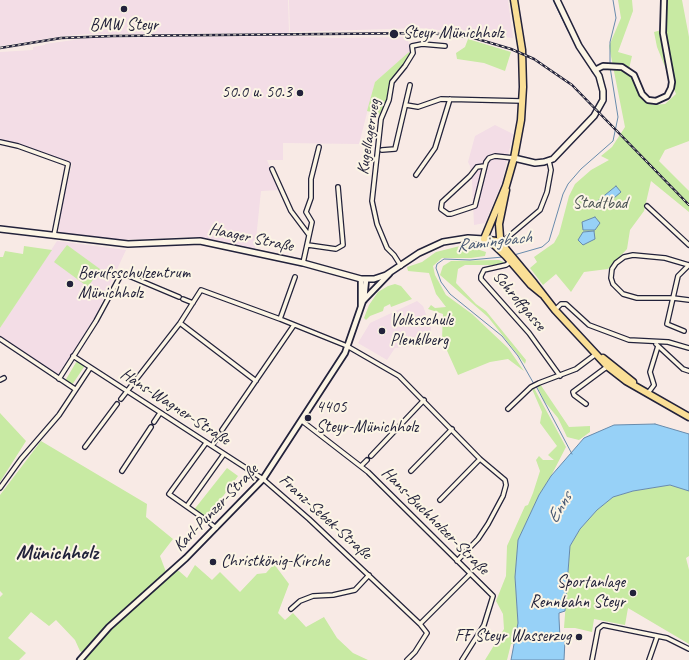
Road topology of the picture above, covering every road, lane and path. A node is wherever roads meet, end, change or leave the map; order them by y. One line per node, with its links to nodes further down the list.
1 (514, 0): 8 (main road)
2 (557, 0): 5 (main road)
3 (664, 0): 5 (street)
4 (445, 46): 33 (street, Kugellagerweg)
5 (595, 70): 14 (main road)
6 (410, 86): 9 (street)
7 (450, 99): 8 (street); 9 (street); 17 (street)
8 (522, 101): 13 (main road)
9 (406, 105): 12 (street)
10 (0, 142): 23 (street)
11 (319, 147): 24 (street)
12 (382, 150)
13 (514, 158): 14 (main road); 15 (street); 18 (main road)
14 (549, 161): 25 (street)
15 (484, 166): 15 (street)
16 (272, 169): 24 (street)
17 (416, 174)
18 (506, 186): 21 (main road); 26 (main road)
19 (338, 187): 27 (street)
20 (648, 206): 28 (street)
21 (499, 224): 26 (main road); 29 (main road)
22 (0, 229): 23 (main road, Haager Straße)
23 (54, 235): 31 (main road, Haager Straße)
24 (309, 235): 27 (street)
25 (508, 237)
26 (486, 240): 29 (main road); 30 (main road); 33 (main road)
27 (308, 245): 31 (street)
28 (689, 246)
29 (504, 247): 30 (main road)
30 (512, 260): 44 (main road); 59 (street, Schroffgasse)
31 (303, 263): 36 (main road, Haager Straße)
32 (689, 265): 38 (street); 38 (street)
33 (401, 266): 34 (main road)
34 (392, 272): 36 (main road); 41 (street, Karl-Punzer-Straße)
35 (295, 277): 45 (street)
36 (363, 280): 41 (street, Karl-Punzer-Straße); 43 (street, Karl-Punzer-Straße)
37 (179, 297): 55 (street)
38 (673, 298): 40 (street); 48 (street)
39 (183, 299): 42 (street)
40 (689, 300)
41 (363, 302): 43 (street, Karl-Punzer-Straße)
42 (193, 303): 45 (street); 46 (street)
43 (361, 307): 51 (street, Karl-Punzer-Straße)
44 (554, 310): 50 (street); 54 (main road)
45 (280, 319): 47 (street)
46 (180, 323): 61 (street); 63 (street)
47 (294, 325): 51 (street); 61 (street)
48 (684, 331)
49 (0, 340): 60 (street)
50 (654, 342): 52 (street); 53 (street)
51 (348, 346): 66 (street); 72 (street, Karl-Punzer-Straße)
52 (658, 346): 58 (street); 64 (street)
53 (689, 348)
54 (596, 354): 56 (main road); 59 (street)
55 (73, 356): 57 (street, Hans-Wagner-Straße); 60 (street)
56 (609, 366): 64 (main road); 68 (street)
57 (90, 368): 62 (street); 63 (street, Hans-Wagner-Straße)
58 (689, 372)
59 (560, 376): 69 (street)
60 (59, 379): 62 (street)
61 (256, 381): 76 (street)
62 (75, 390): 89 (street)
63 (127, 391): 65 (street); 70 (street, Hans-Wagner-Straße)
64 (648, 393): 71 (main road)
65 (121, 399)
66 (424, 400): 75 (street); 82 (street)
67 (117, 404): 80 (street)
68 (586, 404)
69 (508, 409)
70 (160, 413): 73 (street); 78 (street, Hans-Wagner-Straße)
71 (688, 416)
72 (302, 421): 85 (street, Hans-Buchholzer-Straße); 88 (street, Karl-Punzer-Straße)
73 (154, 422)
74 (151, 427): 86 (street)
75 (452, 429): 83 (street); 87 (street)
76 (222, 430)
77 (218, 436): 79 (street)
78 (206, 443): 79 (street, Hans-Wagner-Straße); 91 (street)
79 (212, 446): 81 (street, Hans-Wagner-Straße)
80 (85, 447)
81 (224, 454): 88 (street, Hans-Wagner-Straße); 91 (street)
82 (371, 456)
83 (480, 459): 90 (street); 95 (street)
84 (367, 460): 85 (street)
85 (362, 466): 95 (street, Hans-Buchholzer-Straße)
86 (122, 471)
87 (411, 471)
88 (264, 479): 94 (street, Karl-Punzer-Straße); 97 (street, Franz-Sebek-Straße)
89 (0, 488)
90 (440, 500)
91 (187, 506): 92 (street)
92 (206, 520)
93 (211, 524): 94 (street)
94 (216, 528): 102 (street, Karl-Punzer-Straße)
95 (457, 561): 96 (street, Hans-Buchholzer-Straße)
96 (470, 574): 99 (street); 104 (street, Hans-Buchholzer-Straße)
97 (369, 575): 98 (street, Franz-Sebek-Straße); 99 (street, Franz-Sebek-Straße)
98 (291, 609)
99 (420, 624): 103 (street)
100 (657, 637): 101 (street); 105 (street); 106 (street)
101 (689, 649)
102 (80, 660)
103 (407, 660)
104 (462, 660)
105 (592, 660)
106 (649, 660)

